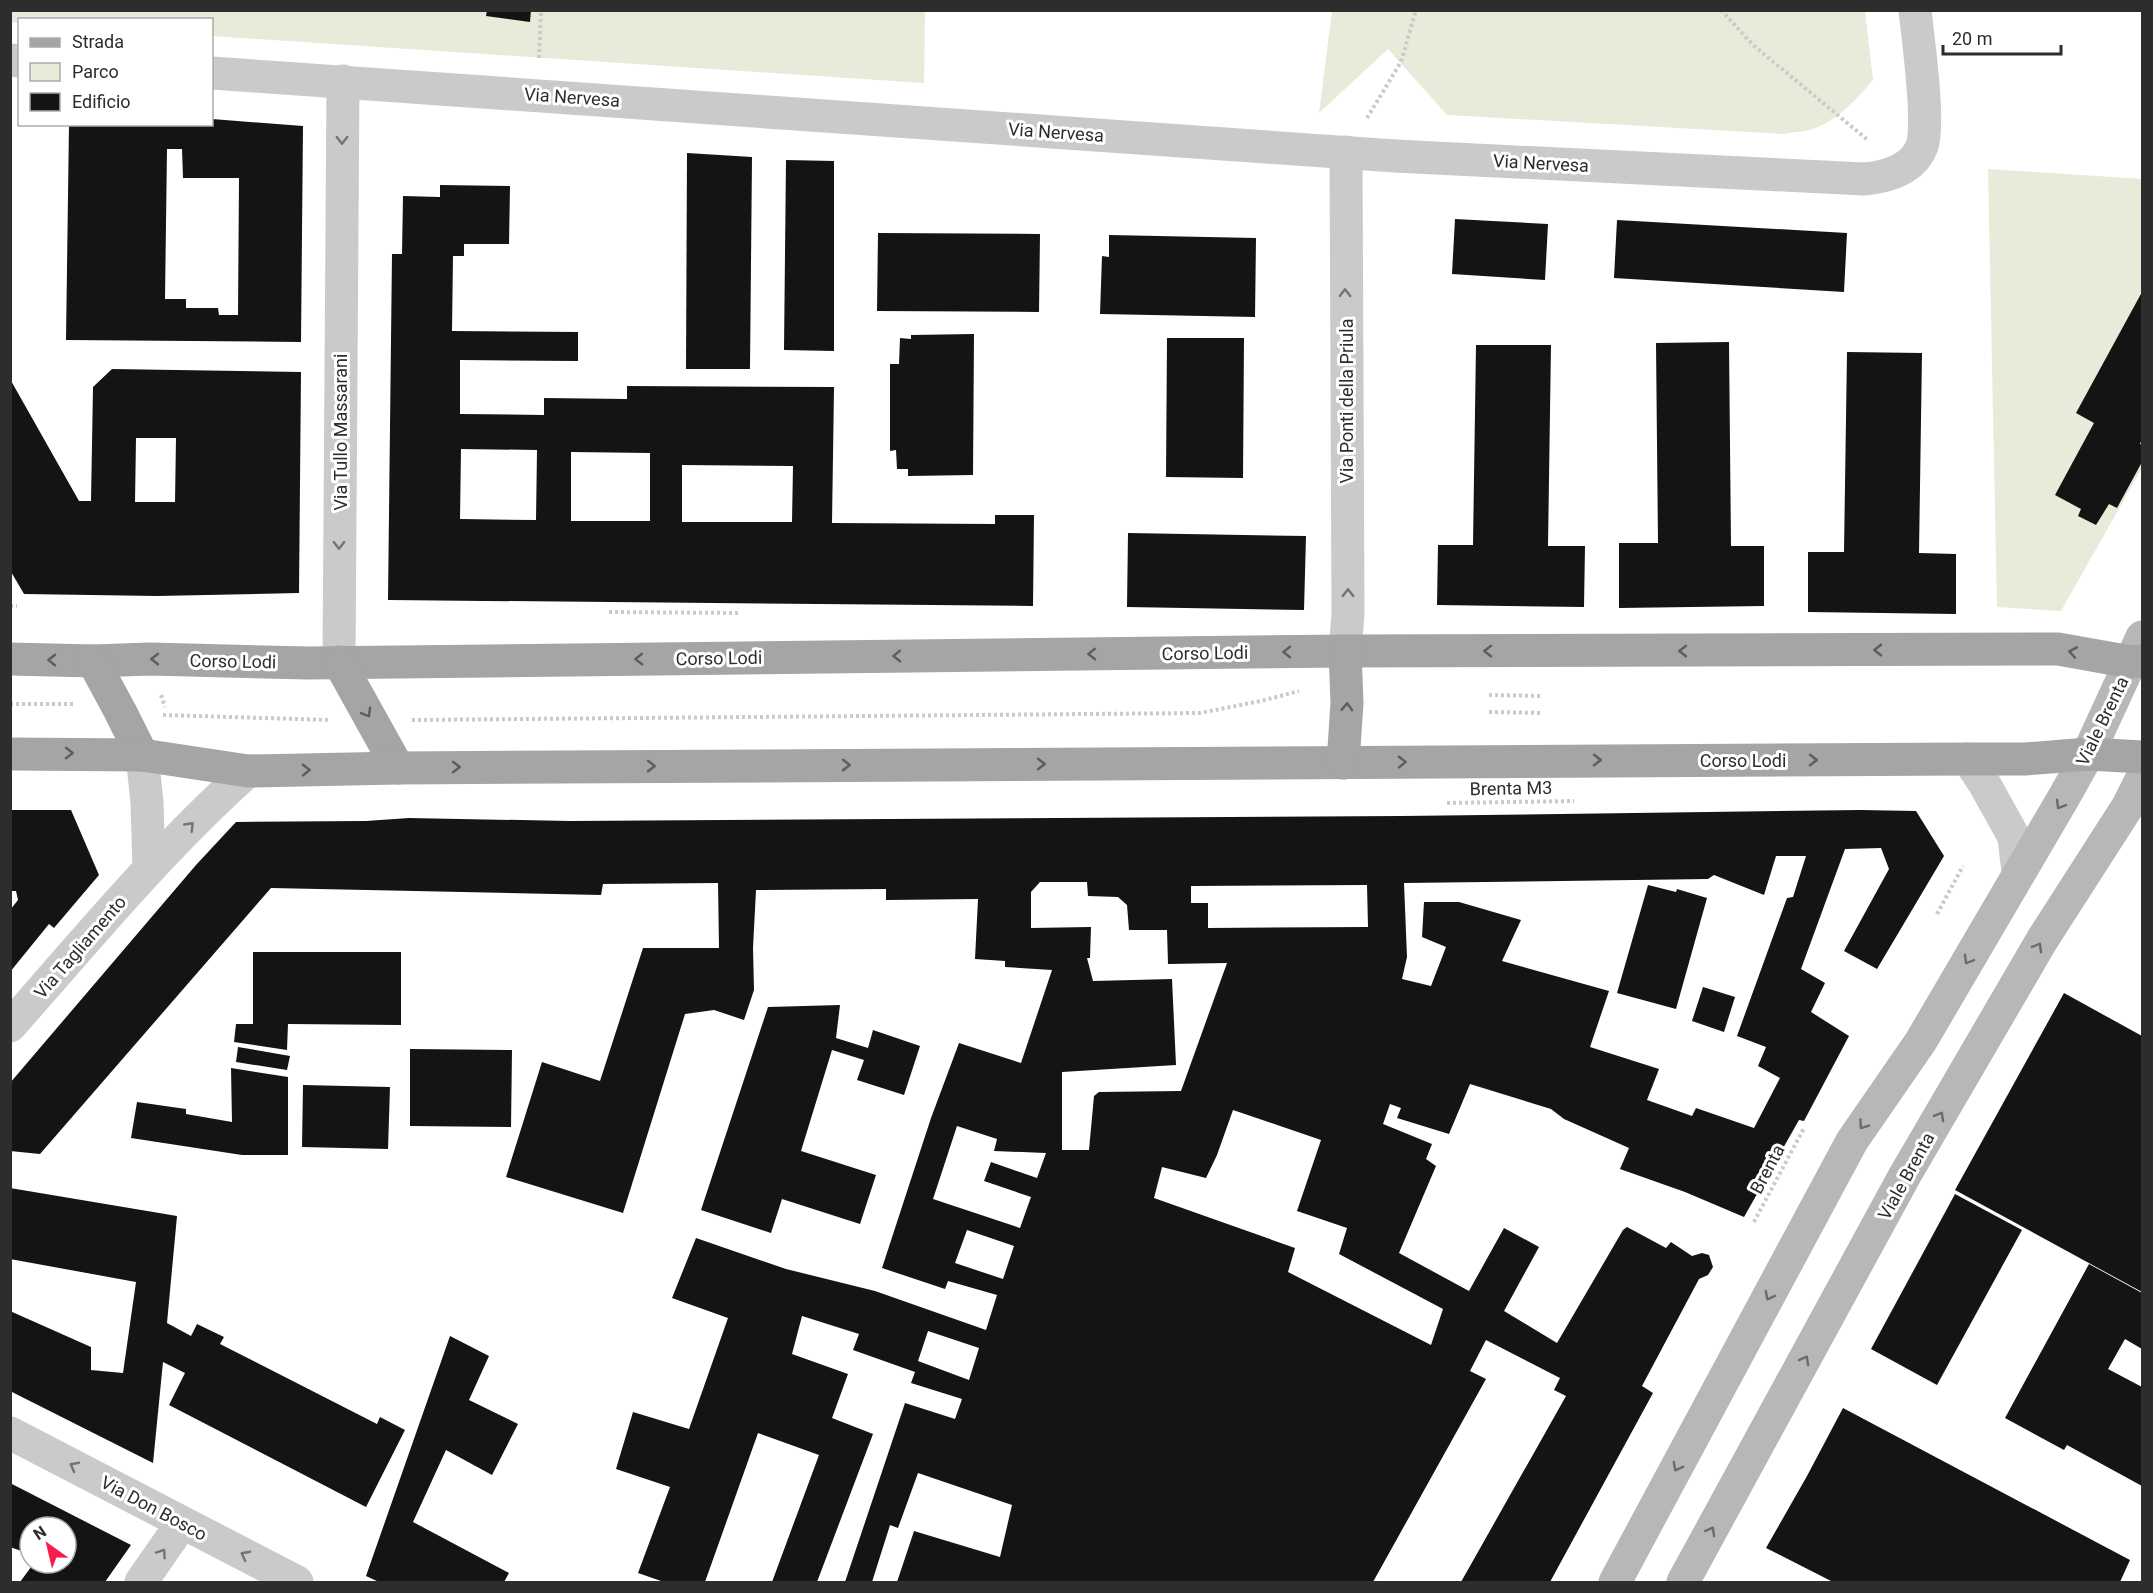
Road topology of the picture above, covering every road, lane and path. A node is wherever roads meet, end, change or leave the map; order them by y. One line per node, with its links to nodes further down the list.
1 (542, 10): 5 (path)
2 (1416, 10): 8 (path)
3 (1721, 10): 9 (path)
4 (1915, 10): 10 (street, Via Nervesa)
5 (539, 58)
6 (213, 73): 7 (street, Via Nervesa)
7 (343, 81): 10 (street, Via Nervesa); 19 (street, Via Tullo Massarani, one-way to 19)
8 (1366, 120)
9 (1870, 142)
10 (1346, 152): 15 (street, Via Ponti della Priula, one-way to 10)
11 (10, 606): 12 (path)
12 (17, 606)
13 (609, 612): 14 (path)
14 (738, 613)
15 (1345, 651): 16 (main road, Corso Lodi, one-way to 15); 19 (main road, Corso Lodi, one-way to 19); 35 (main road, one-way to 15)
16 (2139, 653): 31 (street, Viale Brenta)
17 (10, 659): 18 (main road, Corso Lodi, one-way to 17)
18 (93, 661): 19 (main road, Corso Lodi, one-way to 18); 32 (main road)
19 (339, 662): 36 (main road, Via Tullo Massarani, one-way to 36)
20 (1300, 691): 29 (path)
21 (1489, 695): 22 (path)
22 (1542, 696)
23 (10, 704): 24 (path)
24 (79, 704)
25 (1489, 712): 26 (path)
26 (1542, 713)
27 (154, 715): 28 (path)
28 (335, 720)
29 (406, 720)
30 (10, 754): 32 (main road, Corso Lodi, one-way to 32)
31 (2088, 754): 33 (main road, Corso Lodi); 34 (main road, Corso Lodi); 43 (street, Viale Brenta, one-way to 43)
32 (142, 755): 37 (main road, Corso Lodi); 42 (street)
33 (2142, 758)
34 (1968, 759): 35 (main road, Corso Lodi, one-way to 34); 43 (street)
35 (1343, 763): 36 (main road, Corso Lodi, one-way to 35)
36 (398, 768): 37 (main road, Corso Lodi, one-way to 36)
37 (248, 771): 42 (street, Via Tagliamento, one-way to 37)
38 (2142, 778): 53 (street, Viale Brenta, one-way to 38)
39 (1575, 801): 40 (path, Brenta M3)
40 (1447, 802)
41 (1963, 866): 44 (path)
42 (149, 868): 45 (street, Via Tagliamento)
43 (2018, 873): 52 (street, Viale Brenta, one-way to 52)
44 (1937, 914)
45 (10, 1026)
46 (1804, 1128): 47 (path, Brenta)
47 (1754, 1222)
48 (10, 1433): 49 (street, Via Don Bosco, one-way to 48)
49 (182, 1523): 50 (street, one-way to 49); 51 (street, Via Don Bosco, one-way to 49)
50 (141, 1582)
51 (297, 1582)
52 (1615, 1582)
53 (1683, 1582)

